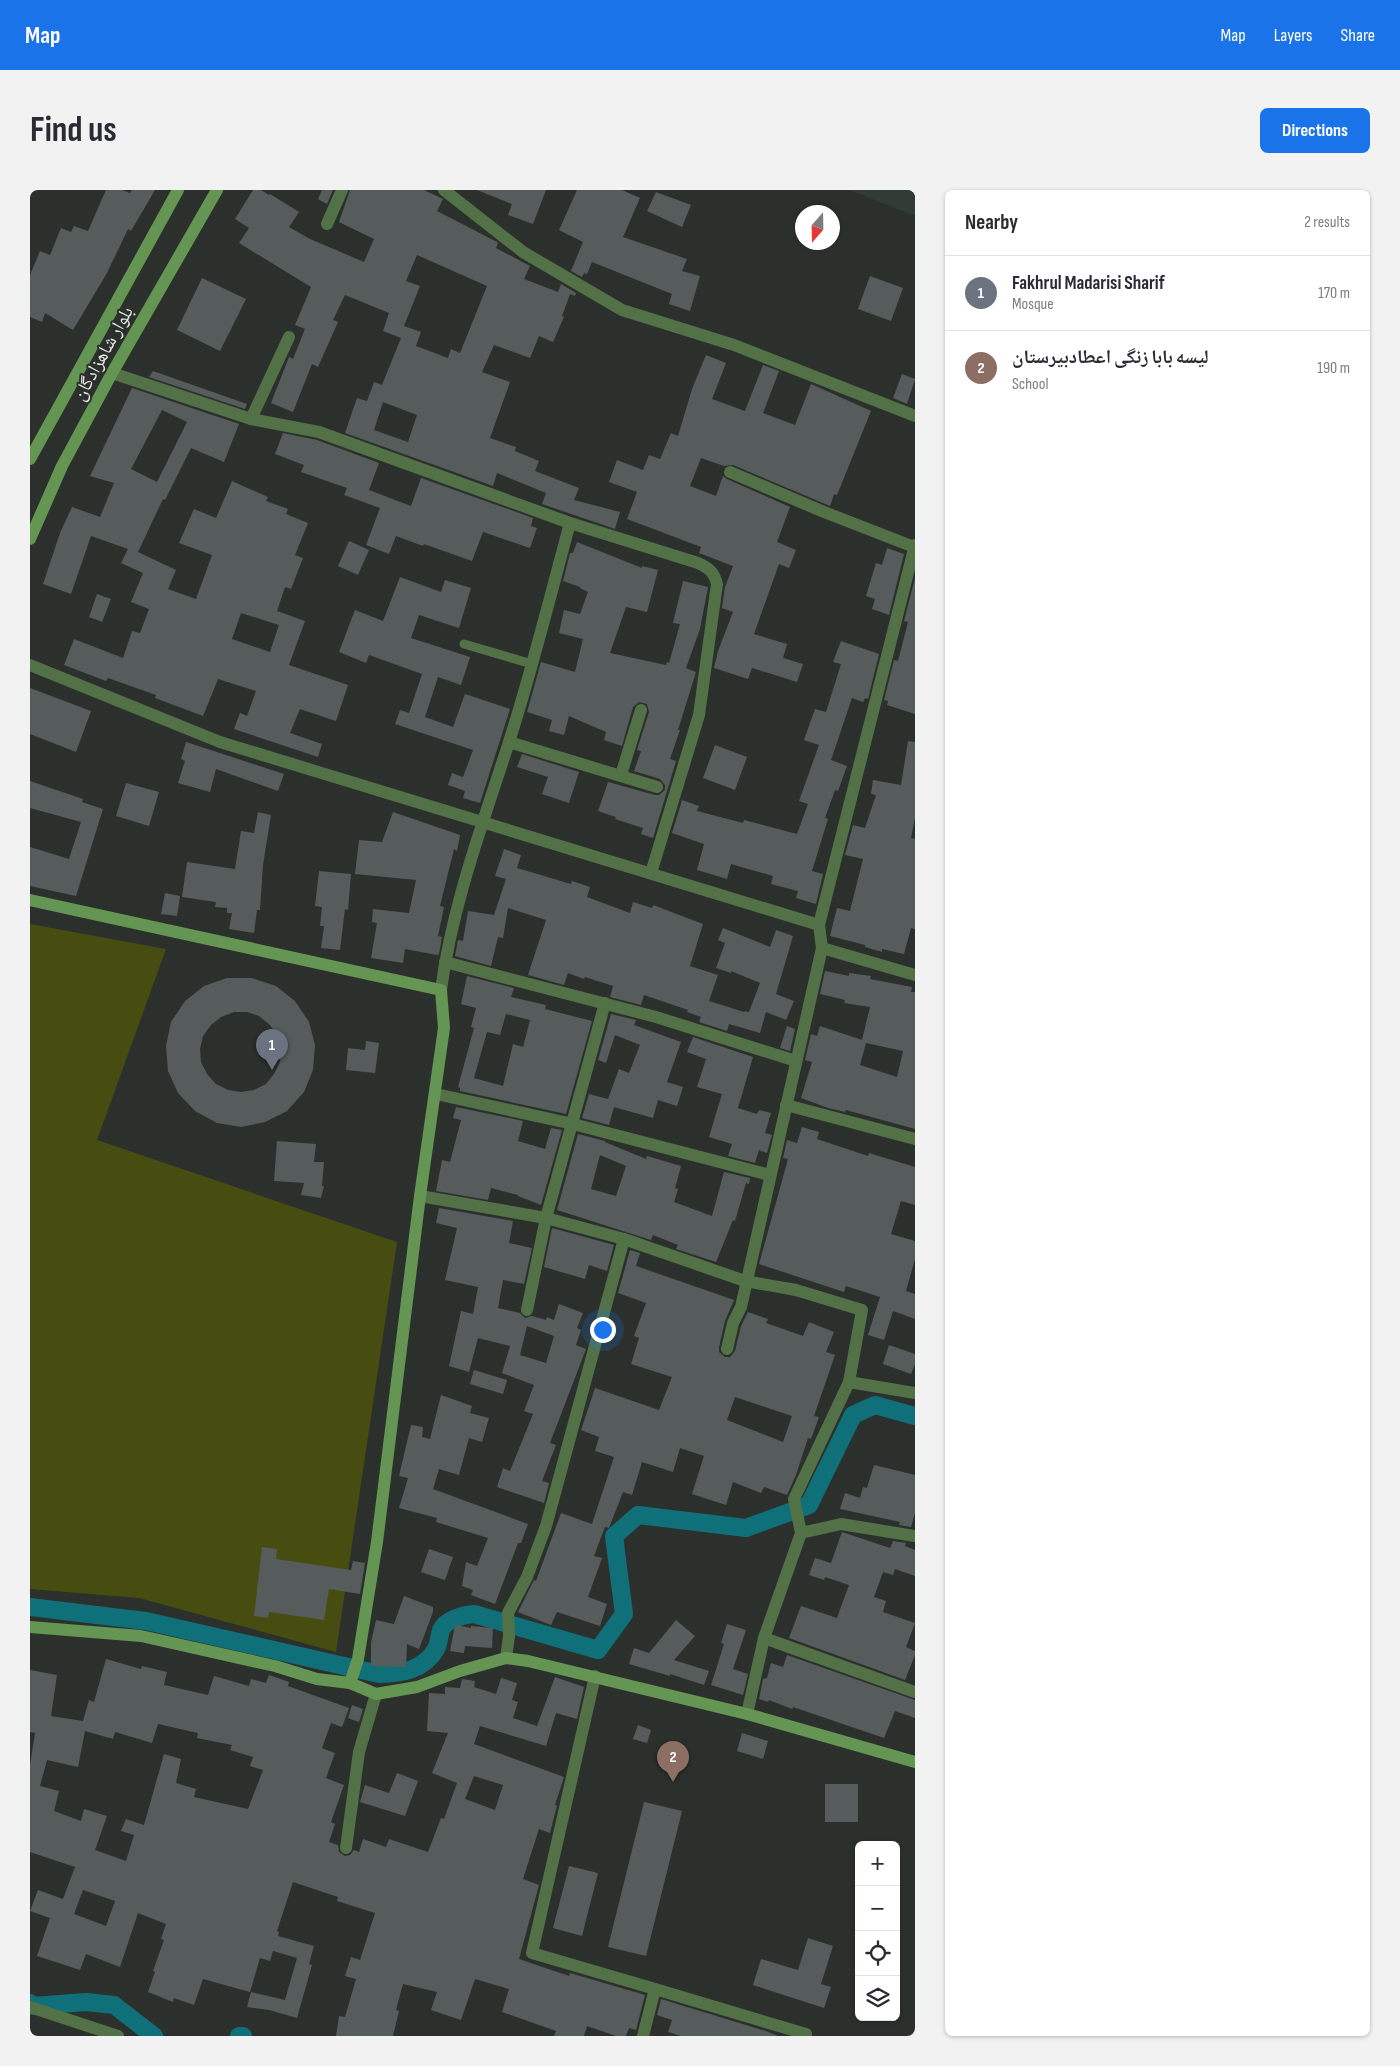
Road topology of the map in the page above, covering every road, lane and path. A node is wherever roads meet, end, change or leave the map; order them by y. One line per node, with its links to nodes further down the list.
1 (178, 190): 10 (main road, بلوار شاهزادگان)
2 (217, 190): 7 (main road, بلوار شاهزادگان)
3 (342, 190): 5 (street)
4 (444, 190): 8 (street)
5 (327, 224)
6 (289, 337): 9 (street)
7 (112, 373): 9 (street); 13 (main road, بلوار شاهزادگان)
8 (915, 416)
9 (251, 420): 12 (street)
10 (31, 454)
11 (730, 472): 14 (street)
12 (570, 524): 16 (street); 23 (street)
13 (30, 539)
14 (915, 546): 25 (street)
15 (464, 644): 16 (lane)
16 (532, 664): 19 (street)
17 (30, 666): 22 (street)
18 (641, 710): 20 (street)
19 (509, 742): 20 (street); 22 (street)
20 (621, 776): 21 (street)
21 (657, 787)
22 (482, 824): 23 (street); 27 (street)
23 (651, 873): 25 (street)
24 (30, 900): 29 (main road)
25 (819, 925): 26 (street)
26 (822, 948): 28 (street); 31 (street)
27 (445, 962): 29 (street); 30 (street)
28 (915, 975)
29 (442, 990): 32 (main road)
30 (605, 1003): 31 (street); 34 (street)
31 (796, 1061): 33 (street)
32 (436, 1094): 34 (street); 37 (main road)
33 (786, 1105): 35 (street); 36 (street)
34 (573, 1124): 36 (street); 38 (street)
35 (915, 1139)
36 (770, 1175): 40 (street)
37 (420, 1196): 38 (street); 51 (main road)
38 (546, 1218): 39 (street); 41 (street)
39 (624, 1239): 40 (street); 49 (street)
40 (745, 1280): 42 (street); 43 (street)
41 (527, 1310)
42 (727, 1349)
43 (849, 1382): 44 (street); 45 (street)
44 (915, 1393)
45 (801, 1533): 46 (street); 48 (street)
46 (915, 1536)
47 (30, 1627): 51 (main road)
48 (764, 1638): 52 (street); 54 (street)
49 (506, 1658): 50 (main road); 53 (main road)
50 (595, 1676): 54 (main road); 57 (street)
51 (350, 1683): 53 (main road)
52 (915, 1692)
53 (376, 1694): 56 (street)
54 (747, 1714): 55 (main road)
55 (915, 1762)
56 (346, 1848)
57 (655, 1989): 59 (street); 61 (street)
58 (30, 2006): 60 (street)
59 (806, 2034)
60 (118, 2036)
61 (643, 2036)

